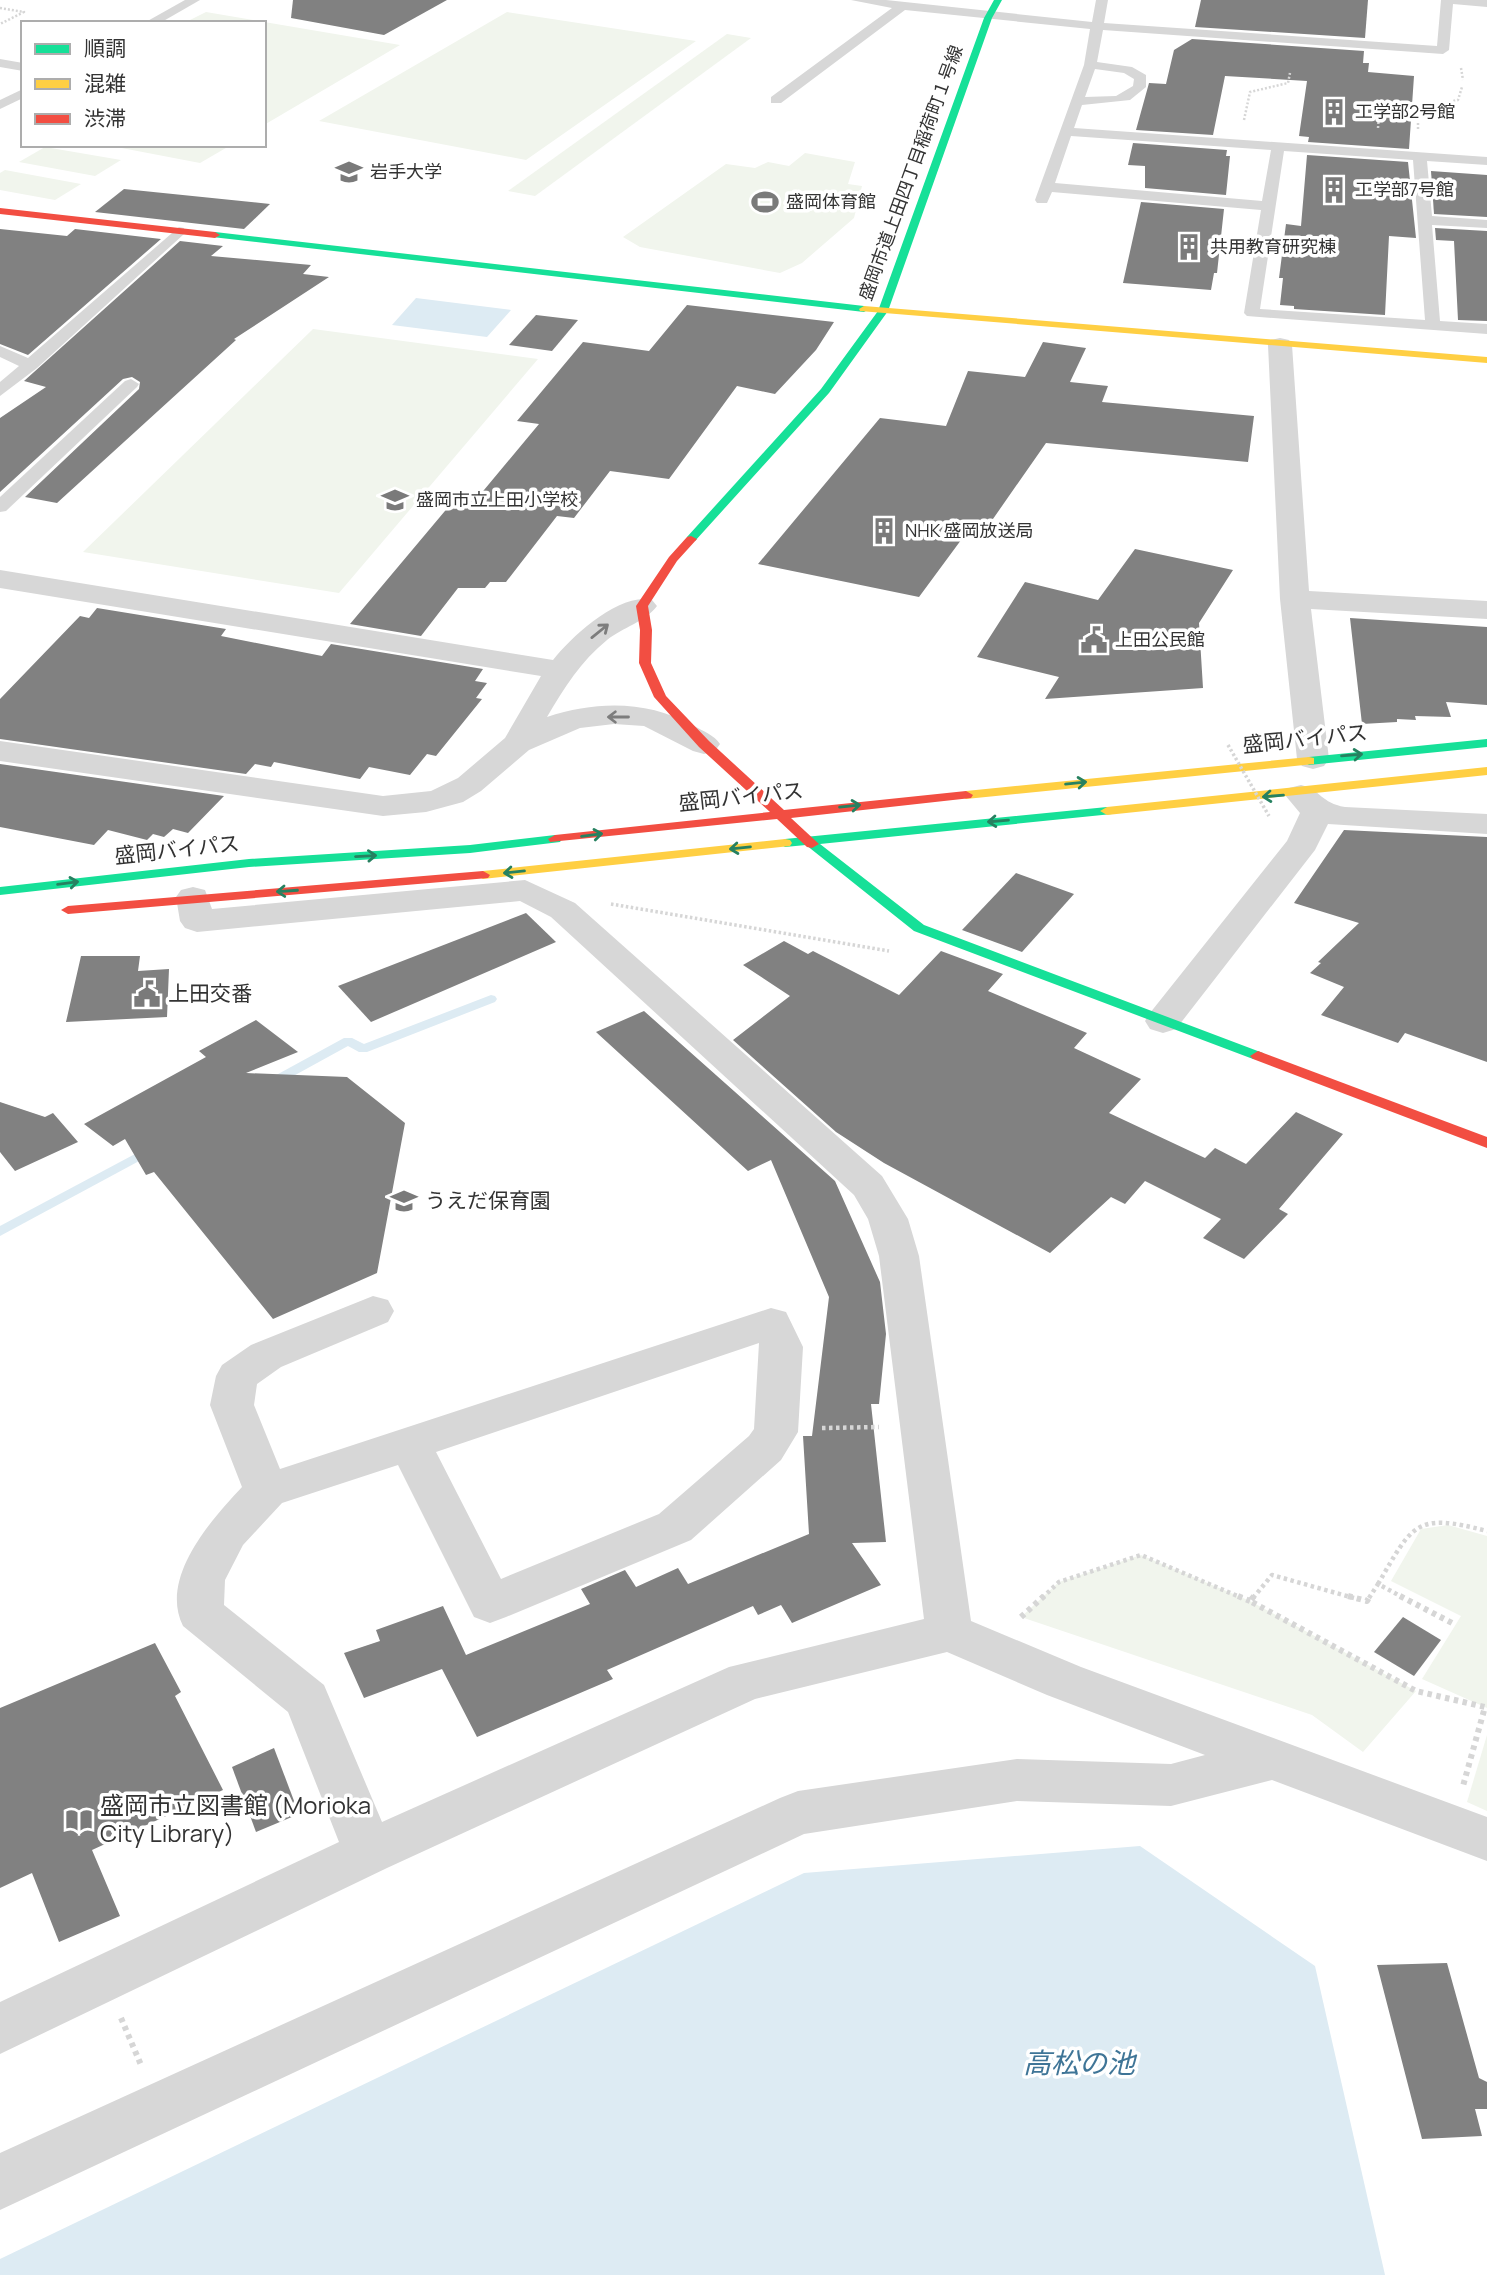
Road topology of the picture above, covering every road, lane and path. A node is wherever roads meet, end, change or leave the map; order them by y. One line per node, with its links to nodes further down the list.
1 (194, 0): 9 (lane)
2 (857, 0): 6 (lane)
3 (998, 0): 8 (main road, 盛岡市道上田四丁目稲荷町１号線)
4 (1102, 0): 11 (lane)
5 (1487, 3): 11 (lane)
6 (902, 6): 8 (lane); 19 (lane)
7 (0, 8): 10 (path)
8 (988, 18): 11 (lane); 36 (main road, 盛岡市道上田四丁目稲荷町１号線)
9 (154, 21)
10 (0, 24)
11 (1096, 27): 13 (lane)
12 (0, 62): 14 (lane)
13 (1090, 65): 20 (lane); 20 (lane)
14 (21, 66)
15 (1290, 73): 17 (path)
16 (1462, 87): 22 (path)
17 (1250, 92)
18 (21, 94): 21 (lane)
19 (776, 100)
20 (1077, 101): 24 (lane)
21 (0, 105)
22 (1428, 106): 23 (path); 26 (path)
23 (1395, 112)
24 (1067, 132): 25 (lane); 29 (lane)
25 (1278, 147): 26 (lane); 31 (lane)
26 (1377, 154): 27 (lane)
27 (1420, 157): 28 (lane); 33 (lane)
28 (1487, 161)
29 (1048, 187): 30 (lane); 31 (lane)
30 (1041, 203)
31 (1267, 206): 37 (lane)
32 (0, 211): 35 (main road)
33 (1426, 220): 34 (lane); 37 (lane)
34 (1487, 224)
35 (179, 231): 36 (main road); 42 (lane)
36 (883, 311): 39 (main road); 48 (main road, 盛岡市道上田四丁目稲荷町１号線)
37 (1433, 326): 38 (lane)
38 (1487, 329)
39 (1280, 345): 41 (main road); 47 (street)
40 (0, 351): 42 (lane)
41 (1487, 360)
42 (31, 365): 44 (lane)
43 (131, 384): 45 (lane)
44 (0, 391)
45 (0, 507)
46 (0, 579): 50 (street)
47 (1296, 599): 49 (street); 56 (street)
48 (642, 606): 50 (street, one-way to 48); 53 (main road)
49 (1487, 610)
50 (558, 670): 52 (street)
51 (1487, 743): 56 (main road, 盛岡バイパス, one-way to 51)
52 (517, 744): 53 (street, one-way to 52); 55 (street)
53 (704, 744): 59 (main road)
54 (1228, 745): 60 (path, bridge)
55 (0, 751)
56 (1313, 759): 59 (main road, 盛岡バイパス, one-way to 56)
57 (1487, 771): 58 (main road)
58 (1308, 803): 61 (street); 62 (main road, one-way to 62); 68 (street)
59 (782, 813): 62 (main road); 63 (main road, 盛岡バイパス, one-way to 59)
60 (1269, 816)
61 (1487, 824)
62 (808, 840): 64 (main road, one-way to 64); 68 (main road)
63 (0, 891)
64 (193, 897): 65 (street); 66 (main road)
65 (554, 906): 67 (path); 78 (street)
66 (55, 912)
67 (894, 952)
68 (1163, 1021): 69 (main road)
69 (1487, 1143)
70 (373, 1311): 72 (street)
71 (410, 1444): 71 (street); 72 (street)
72 (266, 1491): 81 (street)
73 (1487, 1531): 74 (path)
74 (1378, 1584): 75 (path); 77 (path)
75 (1250, 1601): 76 (path); 80 (path)
76 (1021, 1617)
77 (1454, 1624)
78 (949, 1632): 79 (street); 81 (street)
79 (1273, 1759): 80 (street); 84 (street)
80 (1469, 1832)
81 (369, 1852): 82 (street)
82 (105, 1978): 83 (street); 84 (path)
83 (0, 2029)
84 (158, 2107): 85 (street)
85 (0, 2182)

